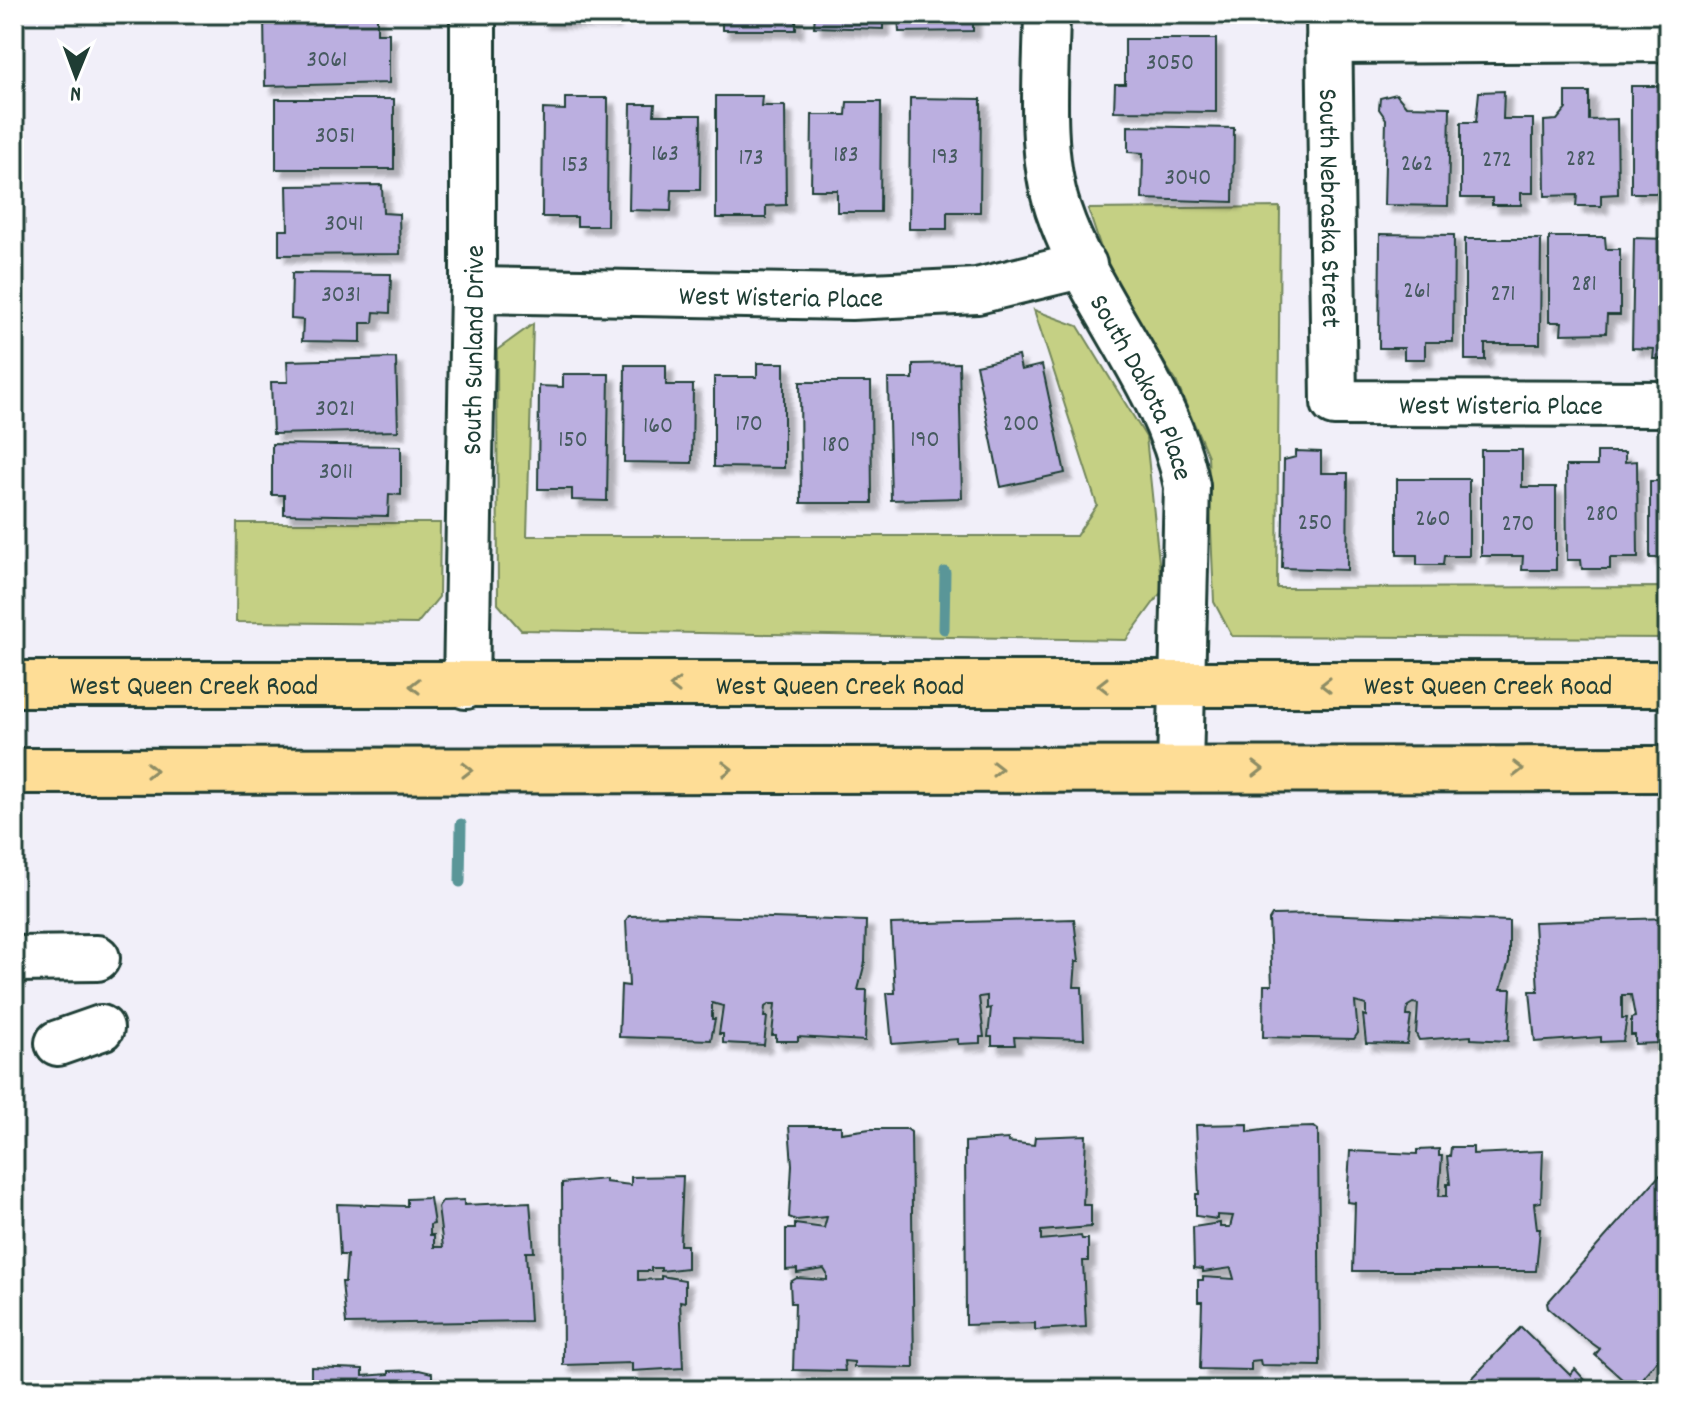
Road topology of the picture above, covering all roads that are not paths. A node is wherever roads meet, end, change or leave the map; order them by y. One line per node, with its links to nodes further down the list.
1 (473, 14): 6 (street, South Sunland Drive)
2 (1047, 14): 5 (street, South Dakota Place)
3 (1329, 28): 4 (street); 7 (street, South Nebraska Street)
4 (1668, 39)
5 (1084, 265): 6 (street, West Wisteria Place); 11 (street, South Dakota Place)
6 (473, 290): 12 (street, South Sunland Drive)
7 (1334, 403): 8 (street, West Wisteria Place)
8 (1668, 404)
9 (14, 684): 12 (main road, West Queen Creek Road, one-way to 9)
10 (1668, 684): 11 (main road, West Queen Creek Road, one-way to 11)
11 (1181, 685): 12 (main road, West Queen Creek Road, one-way to 12); 13 (street, South Dakota Place)
12 (466, 686)
13 (1180, 768): 14 (main road, one-way to 14); 15 (main road, one-way to 13)
14 (1668, 769)
15 (14, 771)
16 (97, 958): 17 (street)
17 (14, 959)
18 (101, 1028): 19 (street)
19 (58, 1043)

